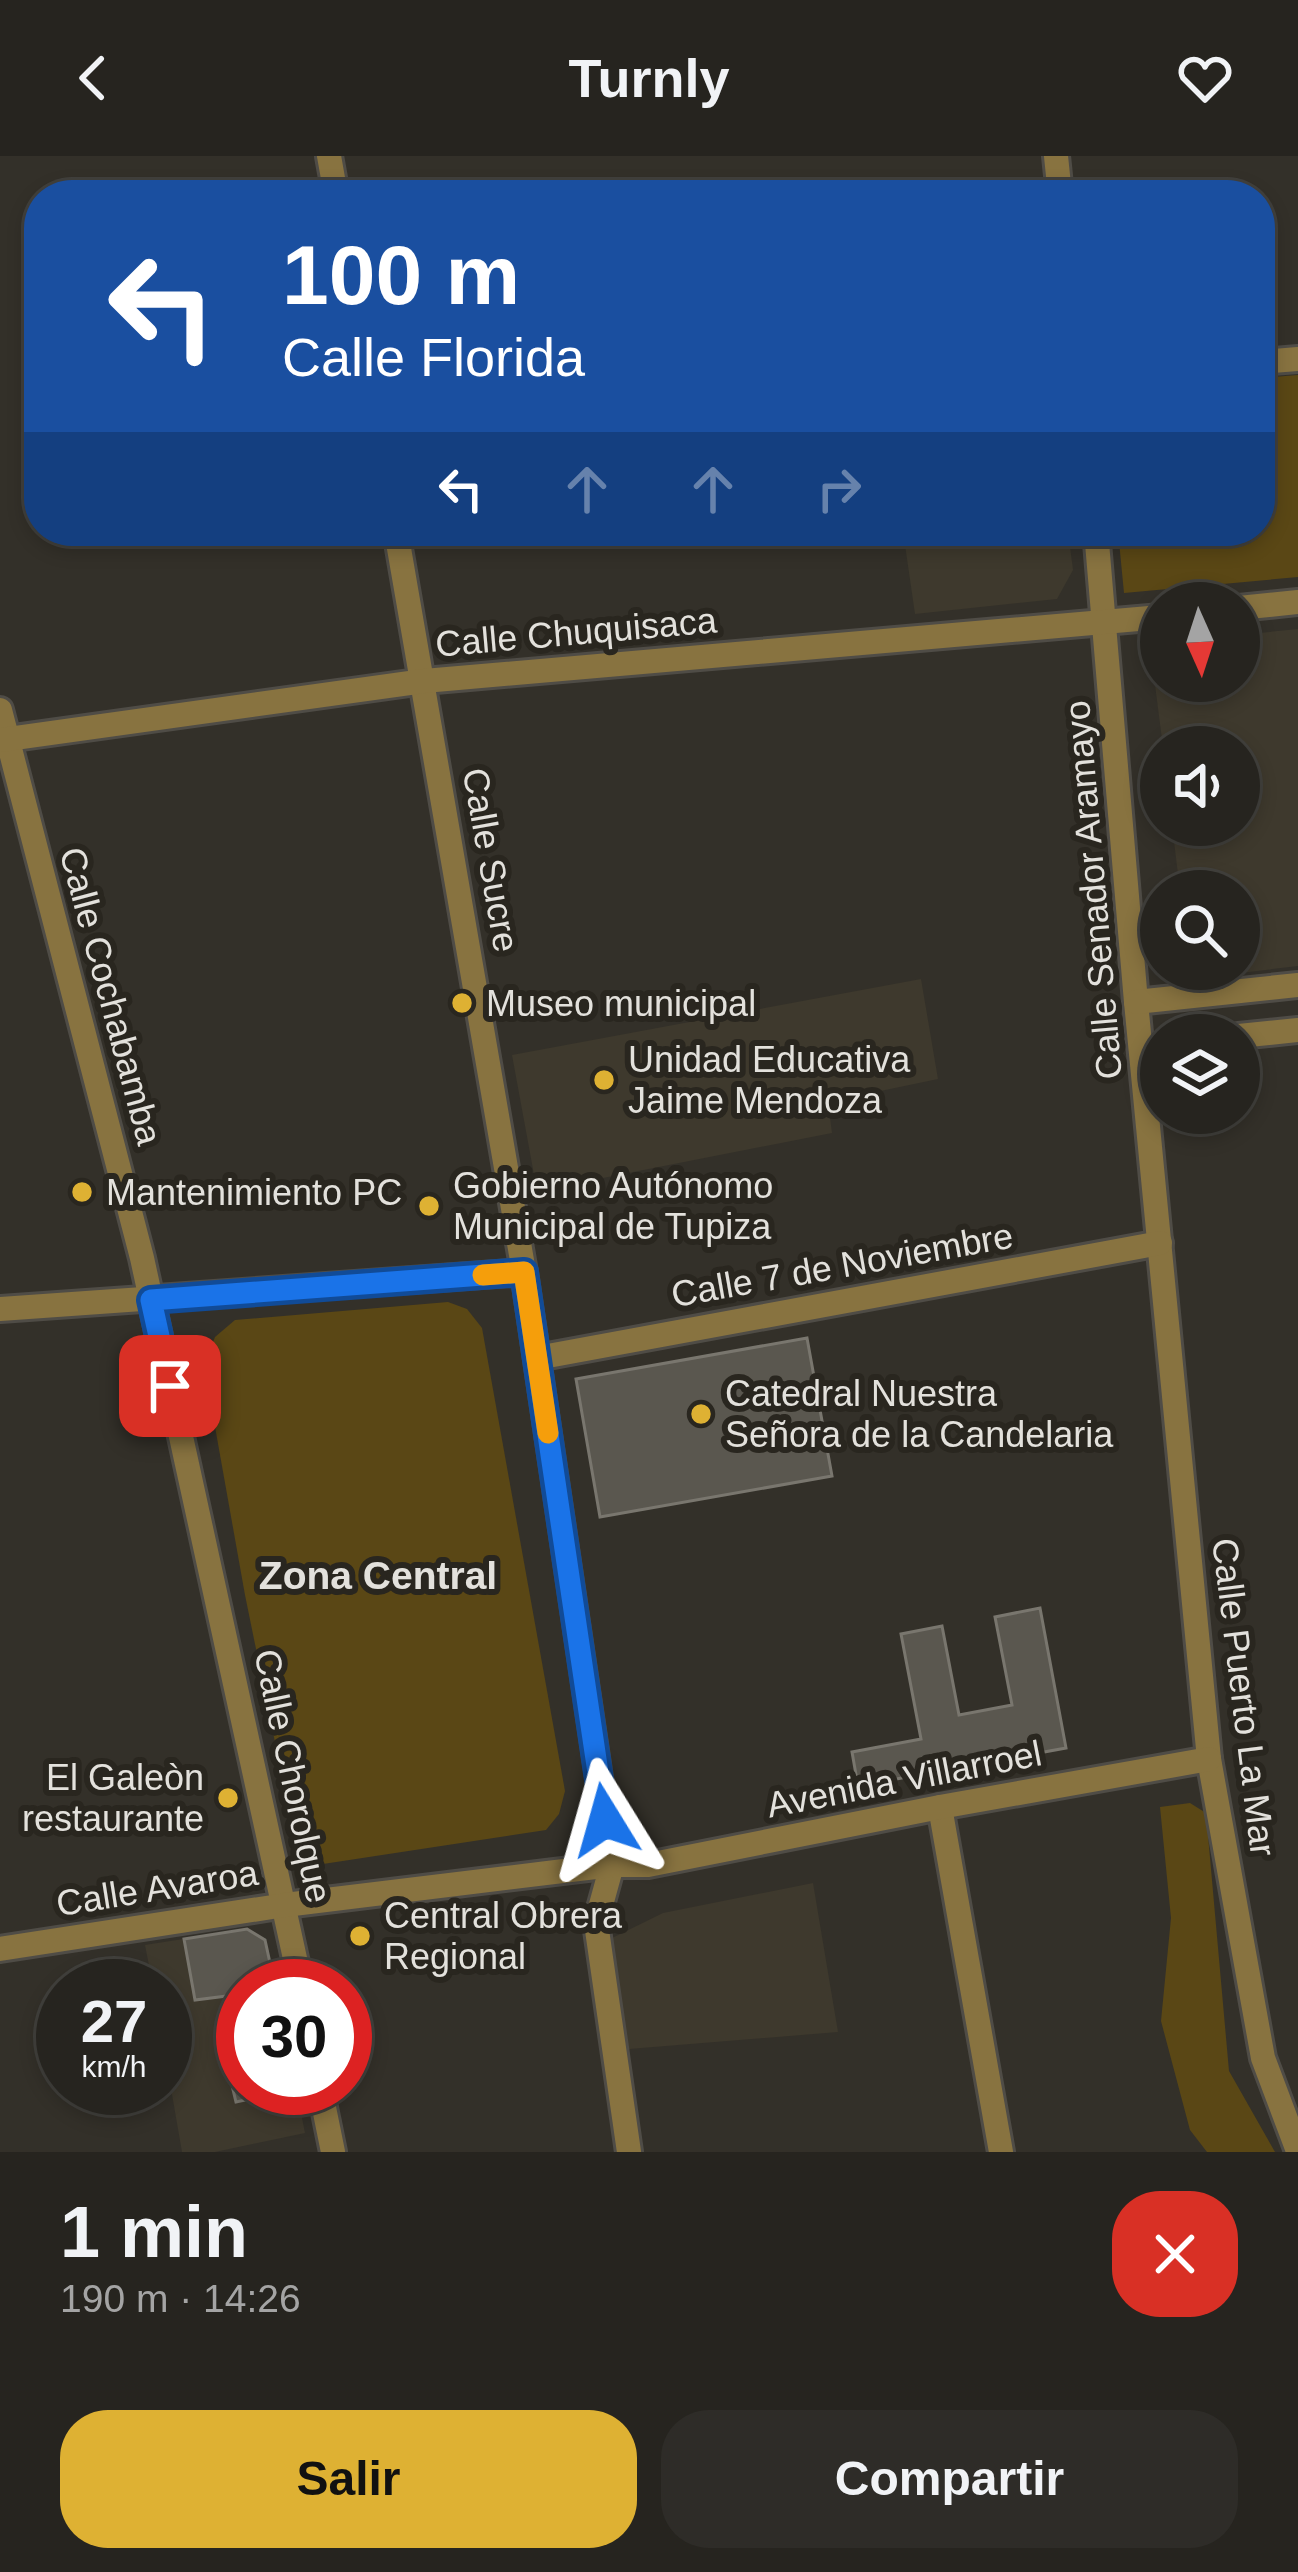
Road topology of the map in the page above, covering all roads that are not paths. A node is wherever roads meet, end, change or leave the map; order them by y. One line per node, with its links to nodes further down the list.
1 (399, 546): 7 (street, Calle Sucre)
2 (1098, 546): 6 (street, Calle Senador Aramayo)
3 (1298, 602): 4 (street)
4 (1260, 606)
5 (1140, 619): 6 (street, Calle Chuquisaca)
6 (1106, 623): 7 (street, Calle Chuquisaca); 11 (street, Calle Senador Aramayo)
7 (424, 681): 9 (street, Calle Chuquisaca); 17 (street, Calle Sucre)
8 (0, 710): 9 (street, Calle Cochabamba)
9 (3, 739): 18 (street, Calle Cochabamba)
10 (1298, 985): 11 (street)
11 (1136, 1002): 12 (street, Calle Senador Aramayo)
12 (1140, 1014)
13 (1298, 1030): 14 (street)
14 (1260, 1034)
15 (1156, 1134): 16 (street, Calle Senador Aramayo)
16 (1160, 1243): 20 (street, Calle 7 de Noviembre); 21 (street, Calle Puerto La Mar)
17 (524, 1272): 18 (street); 20 (street, Calle Sucre)
18 (151, 1300): 19 (street); 24 (street, Calle Chorolque)
19 (0, 1310)
20 (537, 1358): 23 (street, Calle Sucre)
21 (1209, 1760): 22 (street, Avenida Villarroel); 28 (street, Calle Puerto La Mar)
22 (940, 1807): 23 (street, Avenida Villarroel); 31 (street)
23 (611, 1865): 24 (street, Calle Avaroa); 30 (street)
24 (285, 1905): 25 (street, Calle Avaroa); 26 (street, Calle Chorolque)
25 (0, 1949)
26 (296, 1959)
27 (325, 2115): 29 (street)
28 (1298, 2151)
29 (333, 2152)
30 (629, 2152)
31 (1001, 2152)

